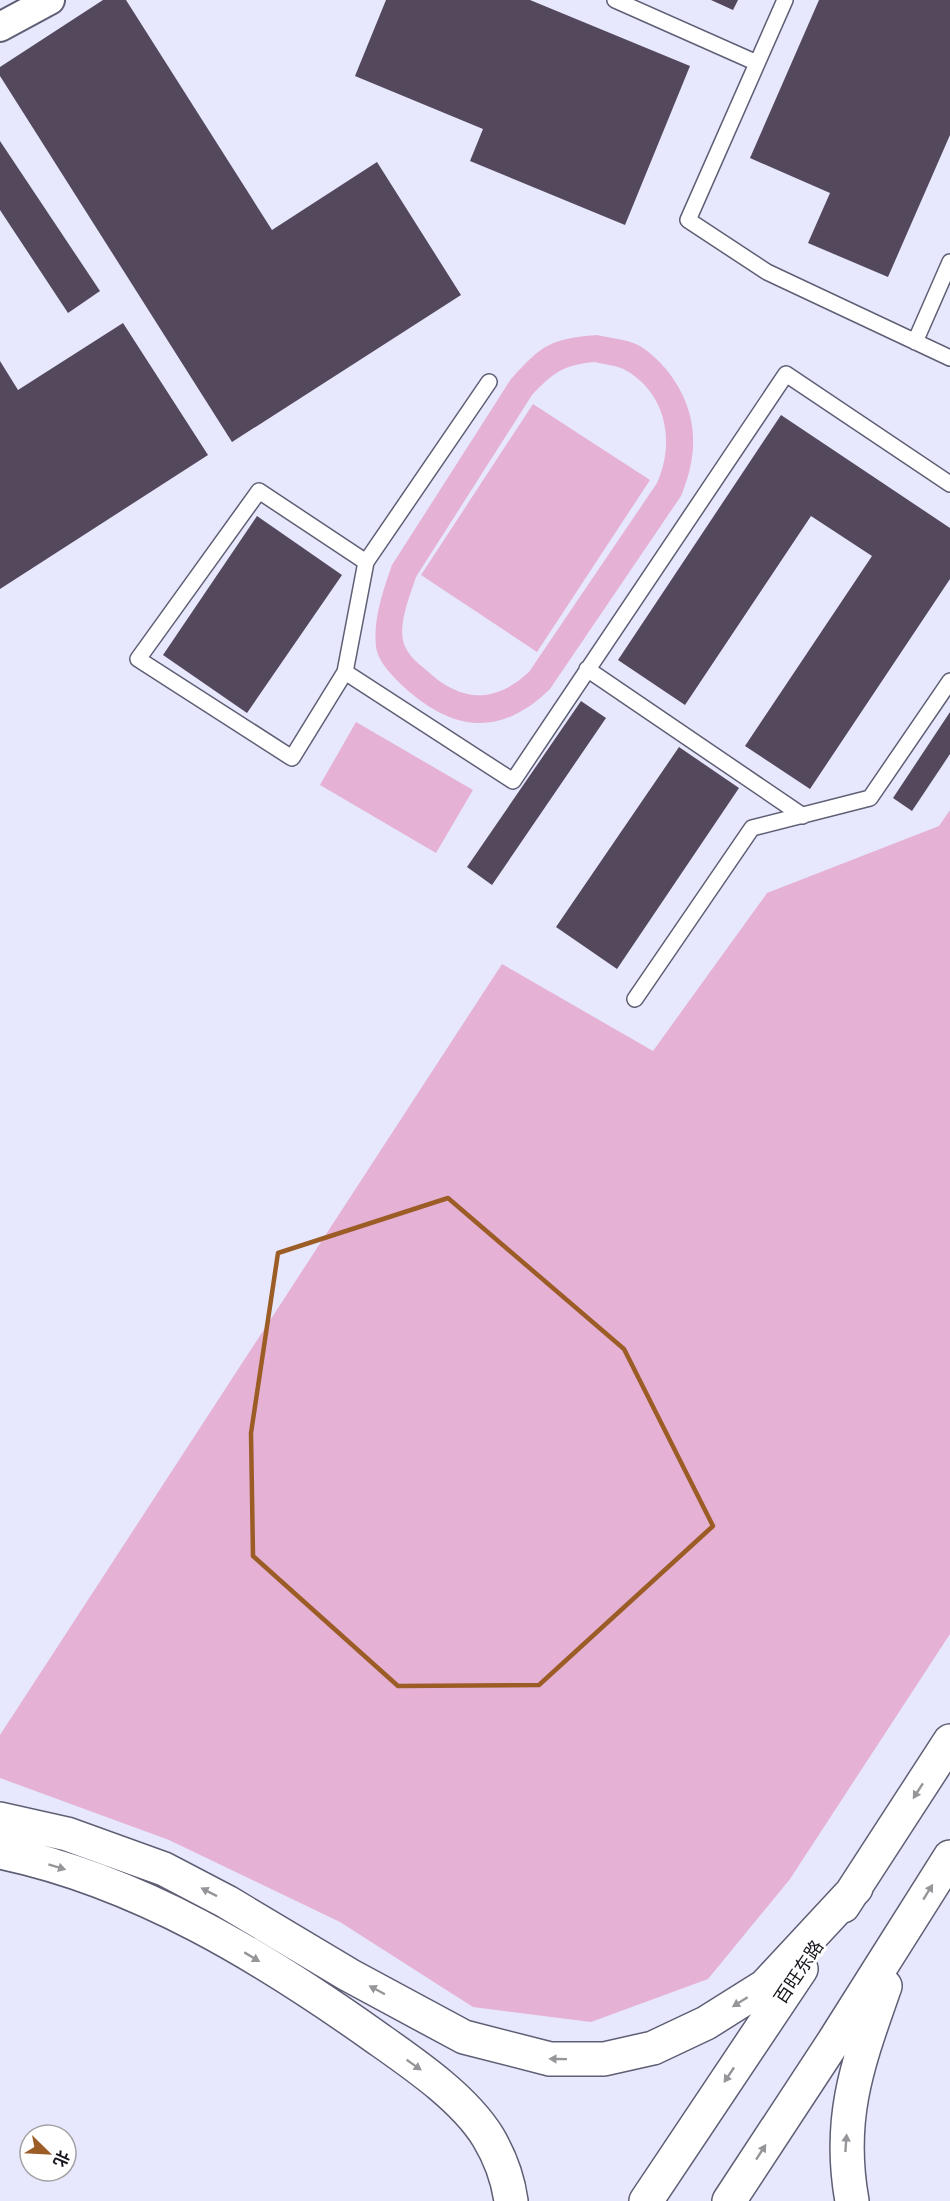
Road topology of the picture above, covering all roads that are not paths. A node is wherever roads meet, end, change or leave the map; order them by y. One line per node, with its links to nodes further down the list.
1 (50, 0): 4 (street)
2 (615, 0): 5 (lane)
3 (785, 0): 5 (lane)
4 (0, 27)
5 (757, 63): 7 (lane)
6 (950, 262): 7 (lane)
7 (915, 342): 8 (lane)
8 (950, 358)
9 (489, 382): 11 (lane)
10 (950, 484): 12 (lane)
11 (366, 562): 13 (lane); 13 (lane)
12 (587, 669): 13 (lane); 15 (lane)
13 (345, 672)
14 (950, 681): 15 (lane)
15 (803, 816): 16 (lane)
16 (635, 999)
17 (950, 1741): 21 (main road, 百旺东路, one-way to 21)
18 (0, 1819): 21 (main road, one-way to 18)
19 (0, 1852): 23 (main road, one-way to 23)
20 (950, 1857): 22 (main road, one-way to 20)
21 (856, 1888): 24 (main road, 百旺东路, one-way to 24)
22 (906, 1928): 25 (main road, one-way to 22); 26 (main road, one-way to 22)
23 (511, 2201)
24 (646, 2201)
25 (729, 2201)
26 (852, 2201)

